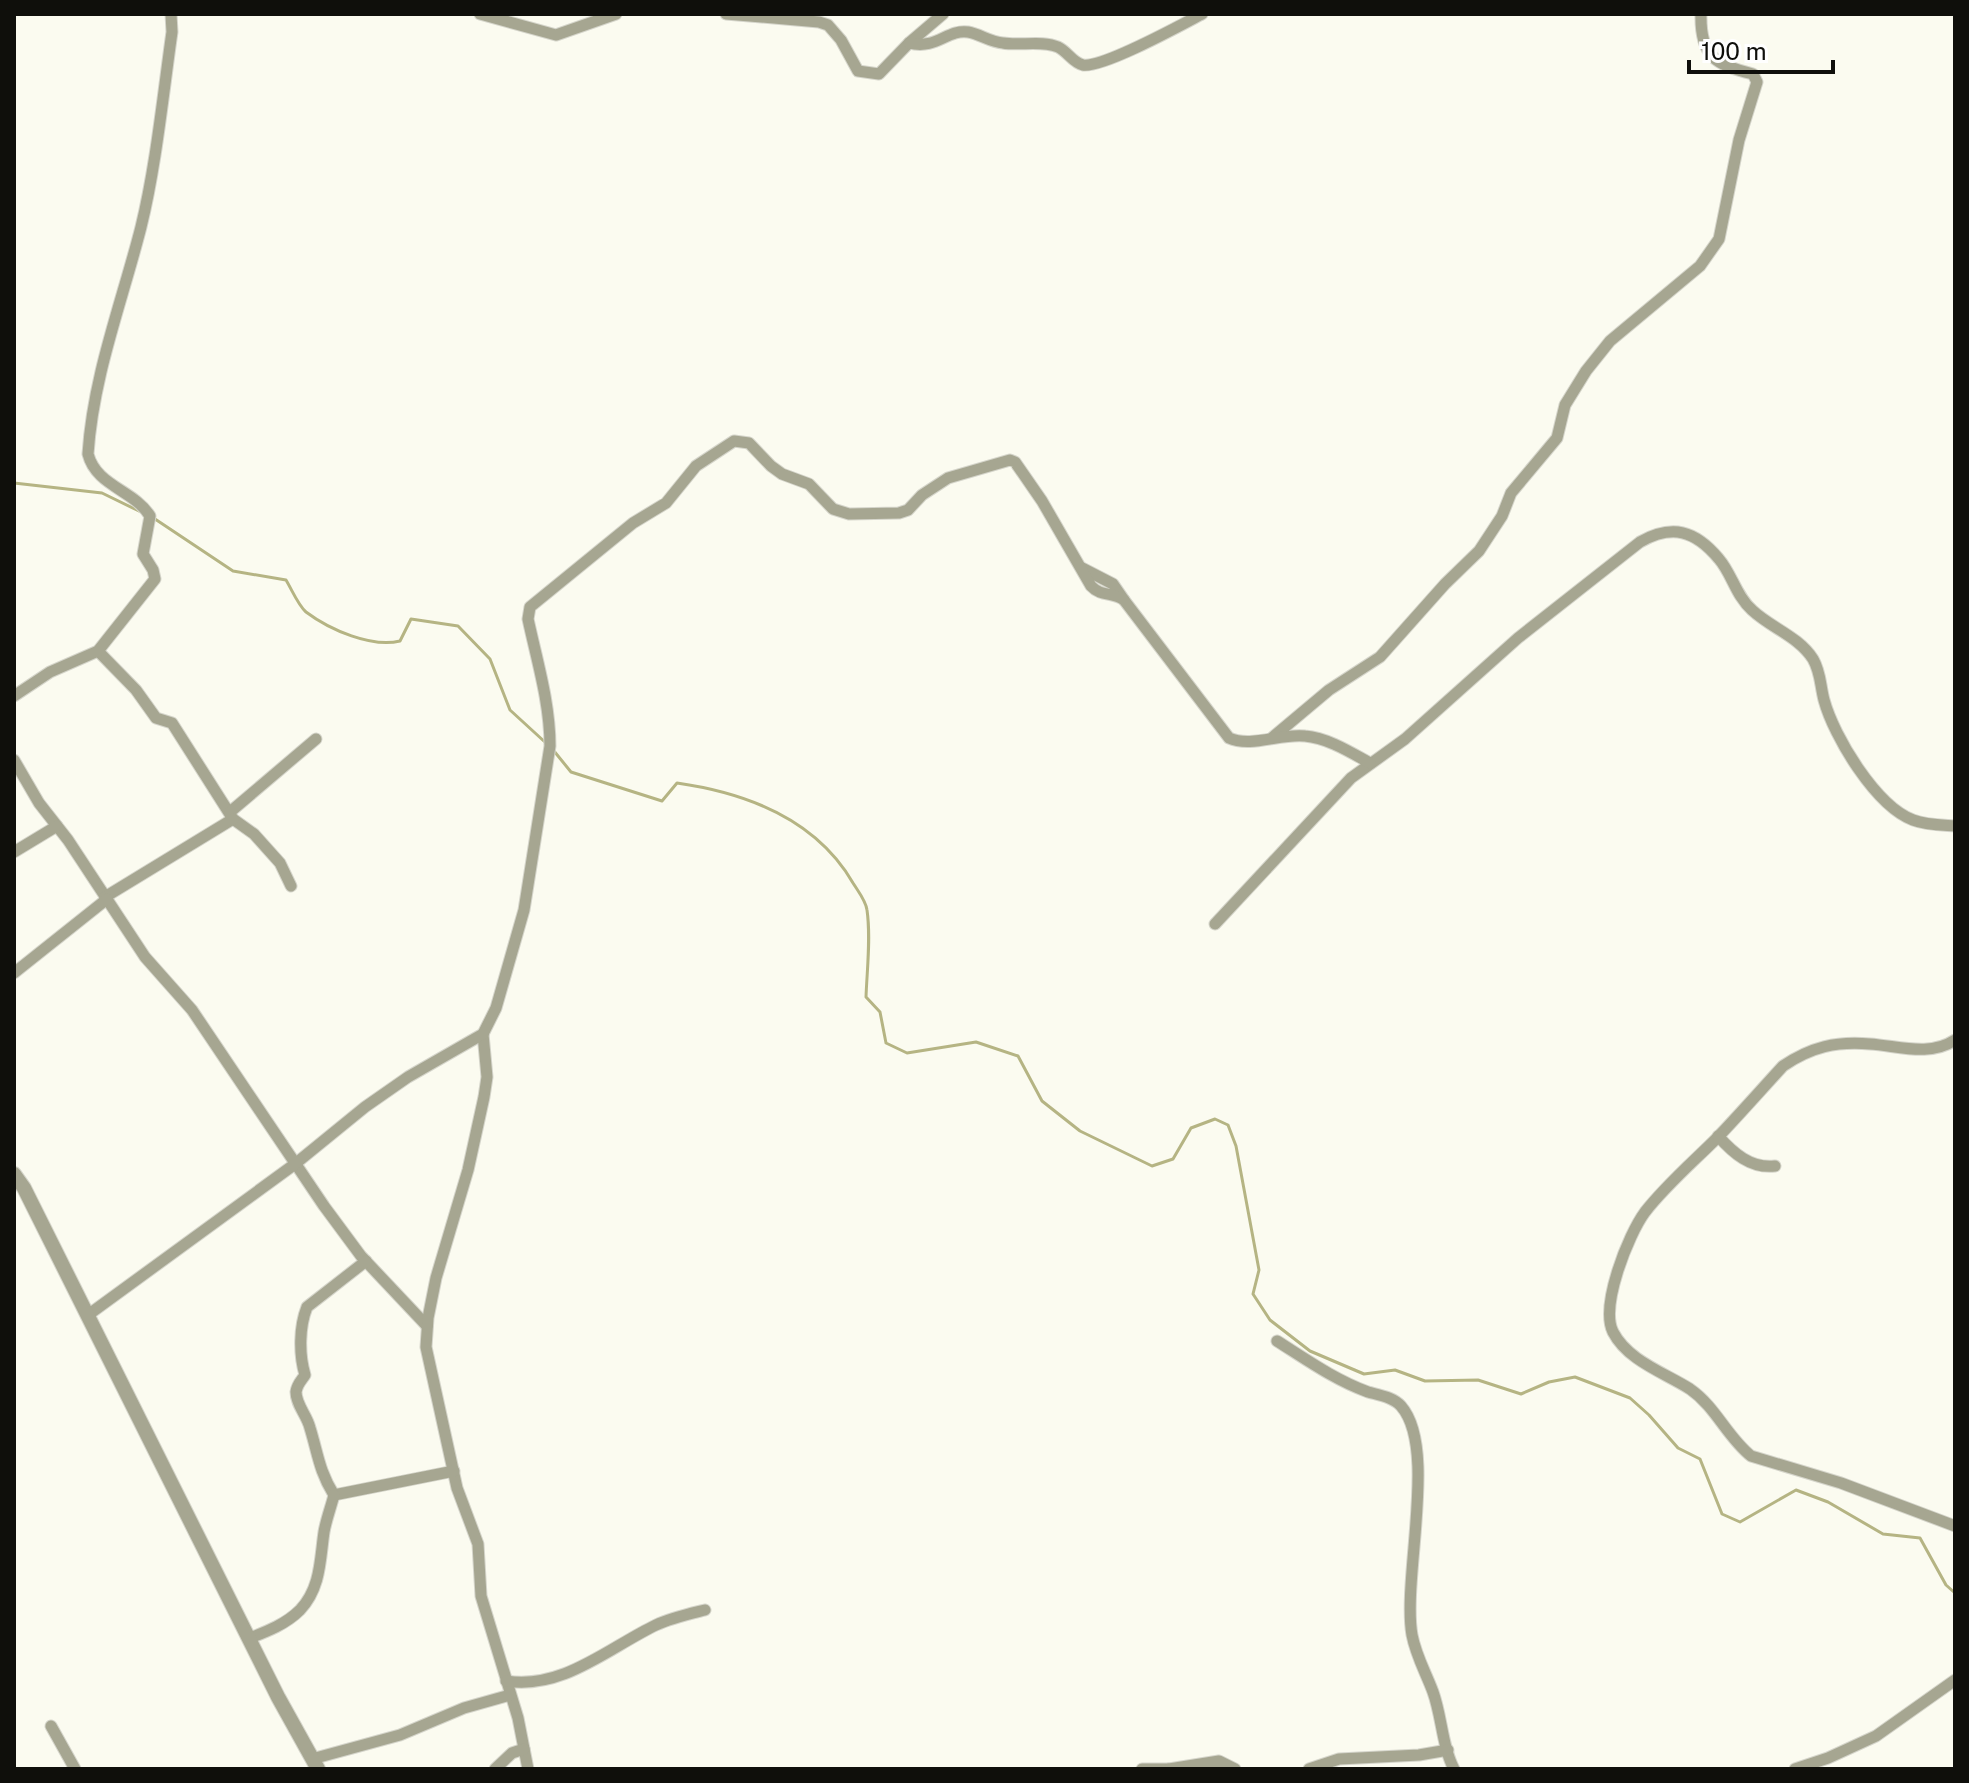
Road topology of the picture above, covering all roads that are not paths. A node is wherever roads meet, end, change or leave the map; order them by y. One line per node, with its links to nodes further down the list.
1 (171, 14): 9 (street)
2 (480, 14): 3 (street)
3 (616, 14)
4 (726, 14): 8 (street)
5 (943, 14): 8 (street)
6 (1202, 14): 8 (street)
7 (1701, 14): 11 (street)
8 (909, 43)
9 (98, 651): 10 (street); 15 (street)
10 (14, 696)
11 (1273, 737): 14 (street); 23 (street)
12 (316, 739): 15 (street)
13 (14, 760): 16 (street)
14 (1370, 763): 17 (street); 21 (street)
15 (232, 816): 19 (street); 20 (street)
16 (57, 826): 18 (street); 20 (street)
17 (1955, 826)
18 (14, 852)
19 (291, 886)
20 (106, 898): 22 (street); 26 (street)
21 (1215, 924)
22 (14, 973)
23 (483, 1034): 26 (street); 31 (street)
24 (1955, 1040): 25 (street)
25 (1718, 1136): 27 (street); 35 (street)
26 (295, 1164): 29 (street); 30 (street)
27 (1775, 1166)
28 (14, 1174): 30 (street)
29 (366, 1261): 31 (street); 34 (street)
30 (88, 1315): 37 (street)
31 (427, 1326): 33 (street)
32 (1277, 1341): 43 (street)
33 (454, 1471): 34 (street); 39 (street)
34 (334, 1495): 37 (street)
35 (1955, 1526)
36 (705, 1610): 39 (street)
37 (250, 1638): 44 (street)
38 (1955, 1680): 53 (street)
39 (506, 1681): 40 (street)
40 (510, 1695): 42 (street); 44 (street)
41 (51, 1726): 45 (street)
42 (524, 1749): 46 (street); 47 (street)
43 (1448, 1750): 51 (street); 52 (street)
44 (315, 1764)
45 (75, 1769)
46 (495, 1769)
47 (528, 1769)
48 (1142, 1769): 49 (street)
49 (1169, 1769): 50 (street)
50 (1235, 1769)
51 (1309, 1769)
52 (1454, 1769)
53 (1795, 1769)

